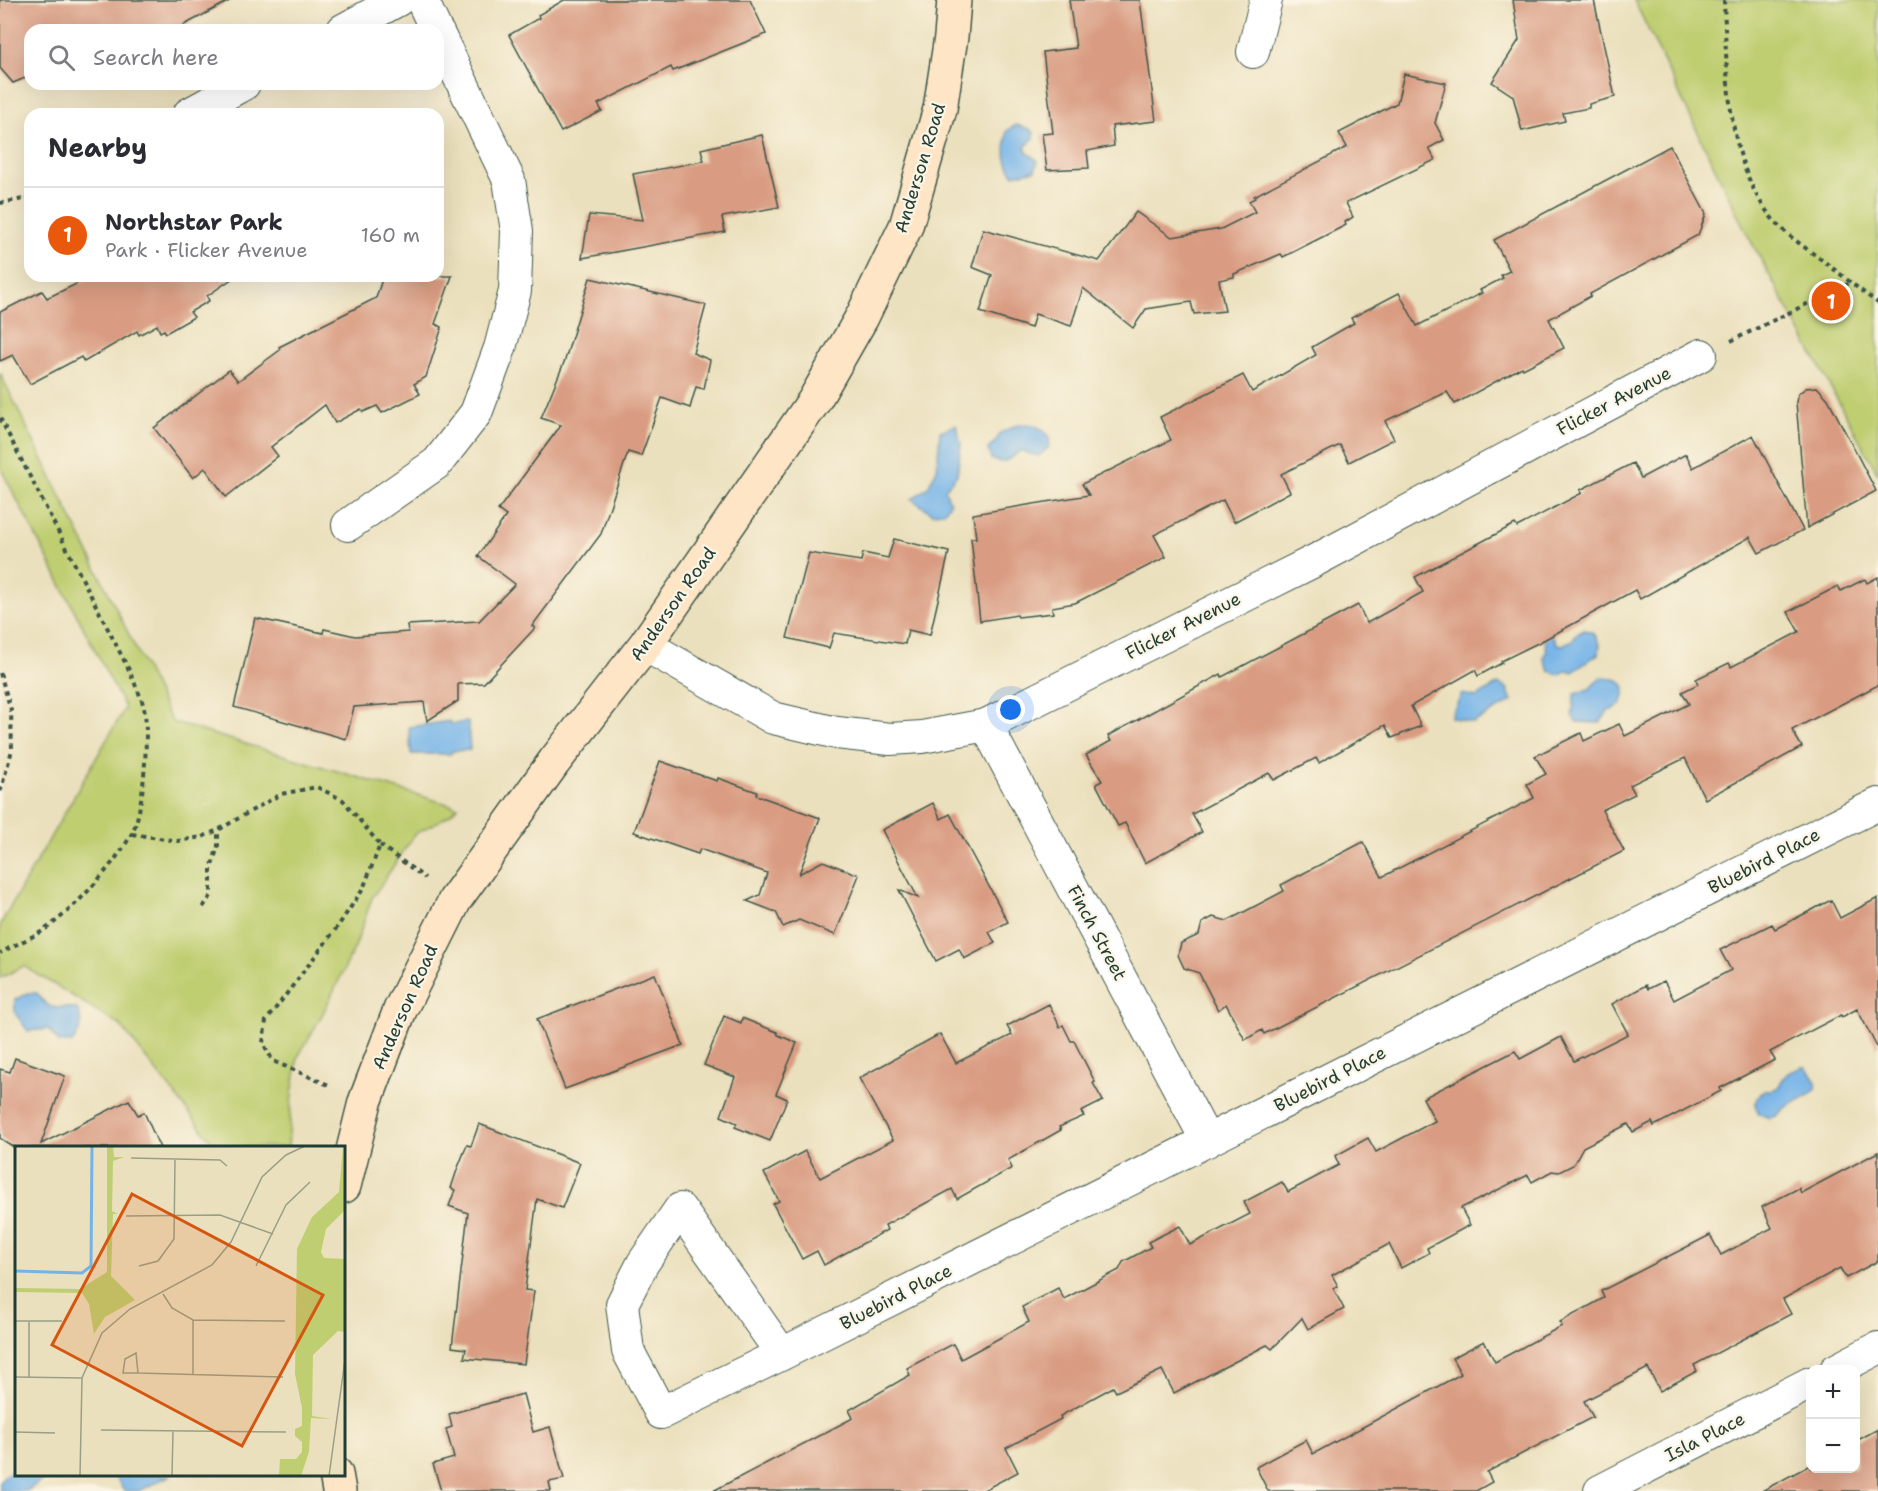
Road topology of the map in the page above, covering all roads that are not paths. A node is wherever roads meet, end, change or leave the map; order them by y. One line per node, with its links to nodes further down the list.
1 (398, 0): 5 (street)
2 (422, 0): 6 (street)
3 (954, 0): 13 (street, Anderson Road)
4 (1266, 0): 8 (street)
5 (354, 24)
6 (433, 24)
7 (444, 46): 12 (street)
8 (1252, 52)
9 (233, 90): 10 (street)
10 (200, 108)
11 (1701, 355): 14 (street, Flicker Avenue)
12 (348, 525)
13 (645, 645): 14 (street, Flicker Avenue); 17 (street, Anderson Road)
14 (986, 725): 16 (street, Finch Street)
15 (1878, 804): 16 (street, Bluebird Place)
16 (1207, 1142): 19 (street, Bluebird Place)
17 (345, 1182)
18 (1878, 1348): 20 (street)
19 (782, 1354): 19 (street, Bluebird Place)
20 (1846, 1365)
21 (1806, 1385): 24 (street, Isla Place)
22 (336, 1476): 23 (street)
23 (339, 1491)
24 (1600, 1491)

